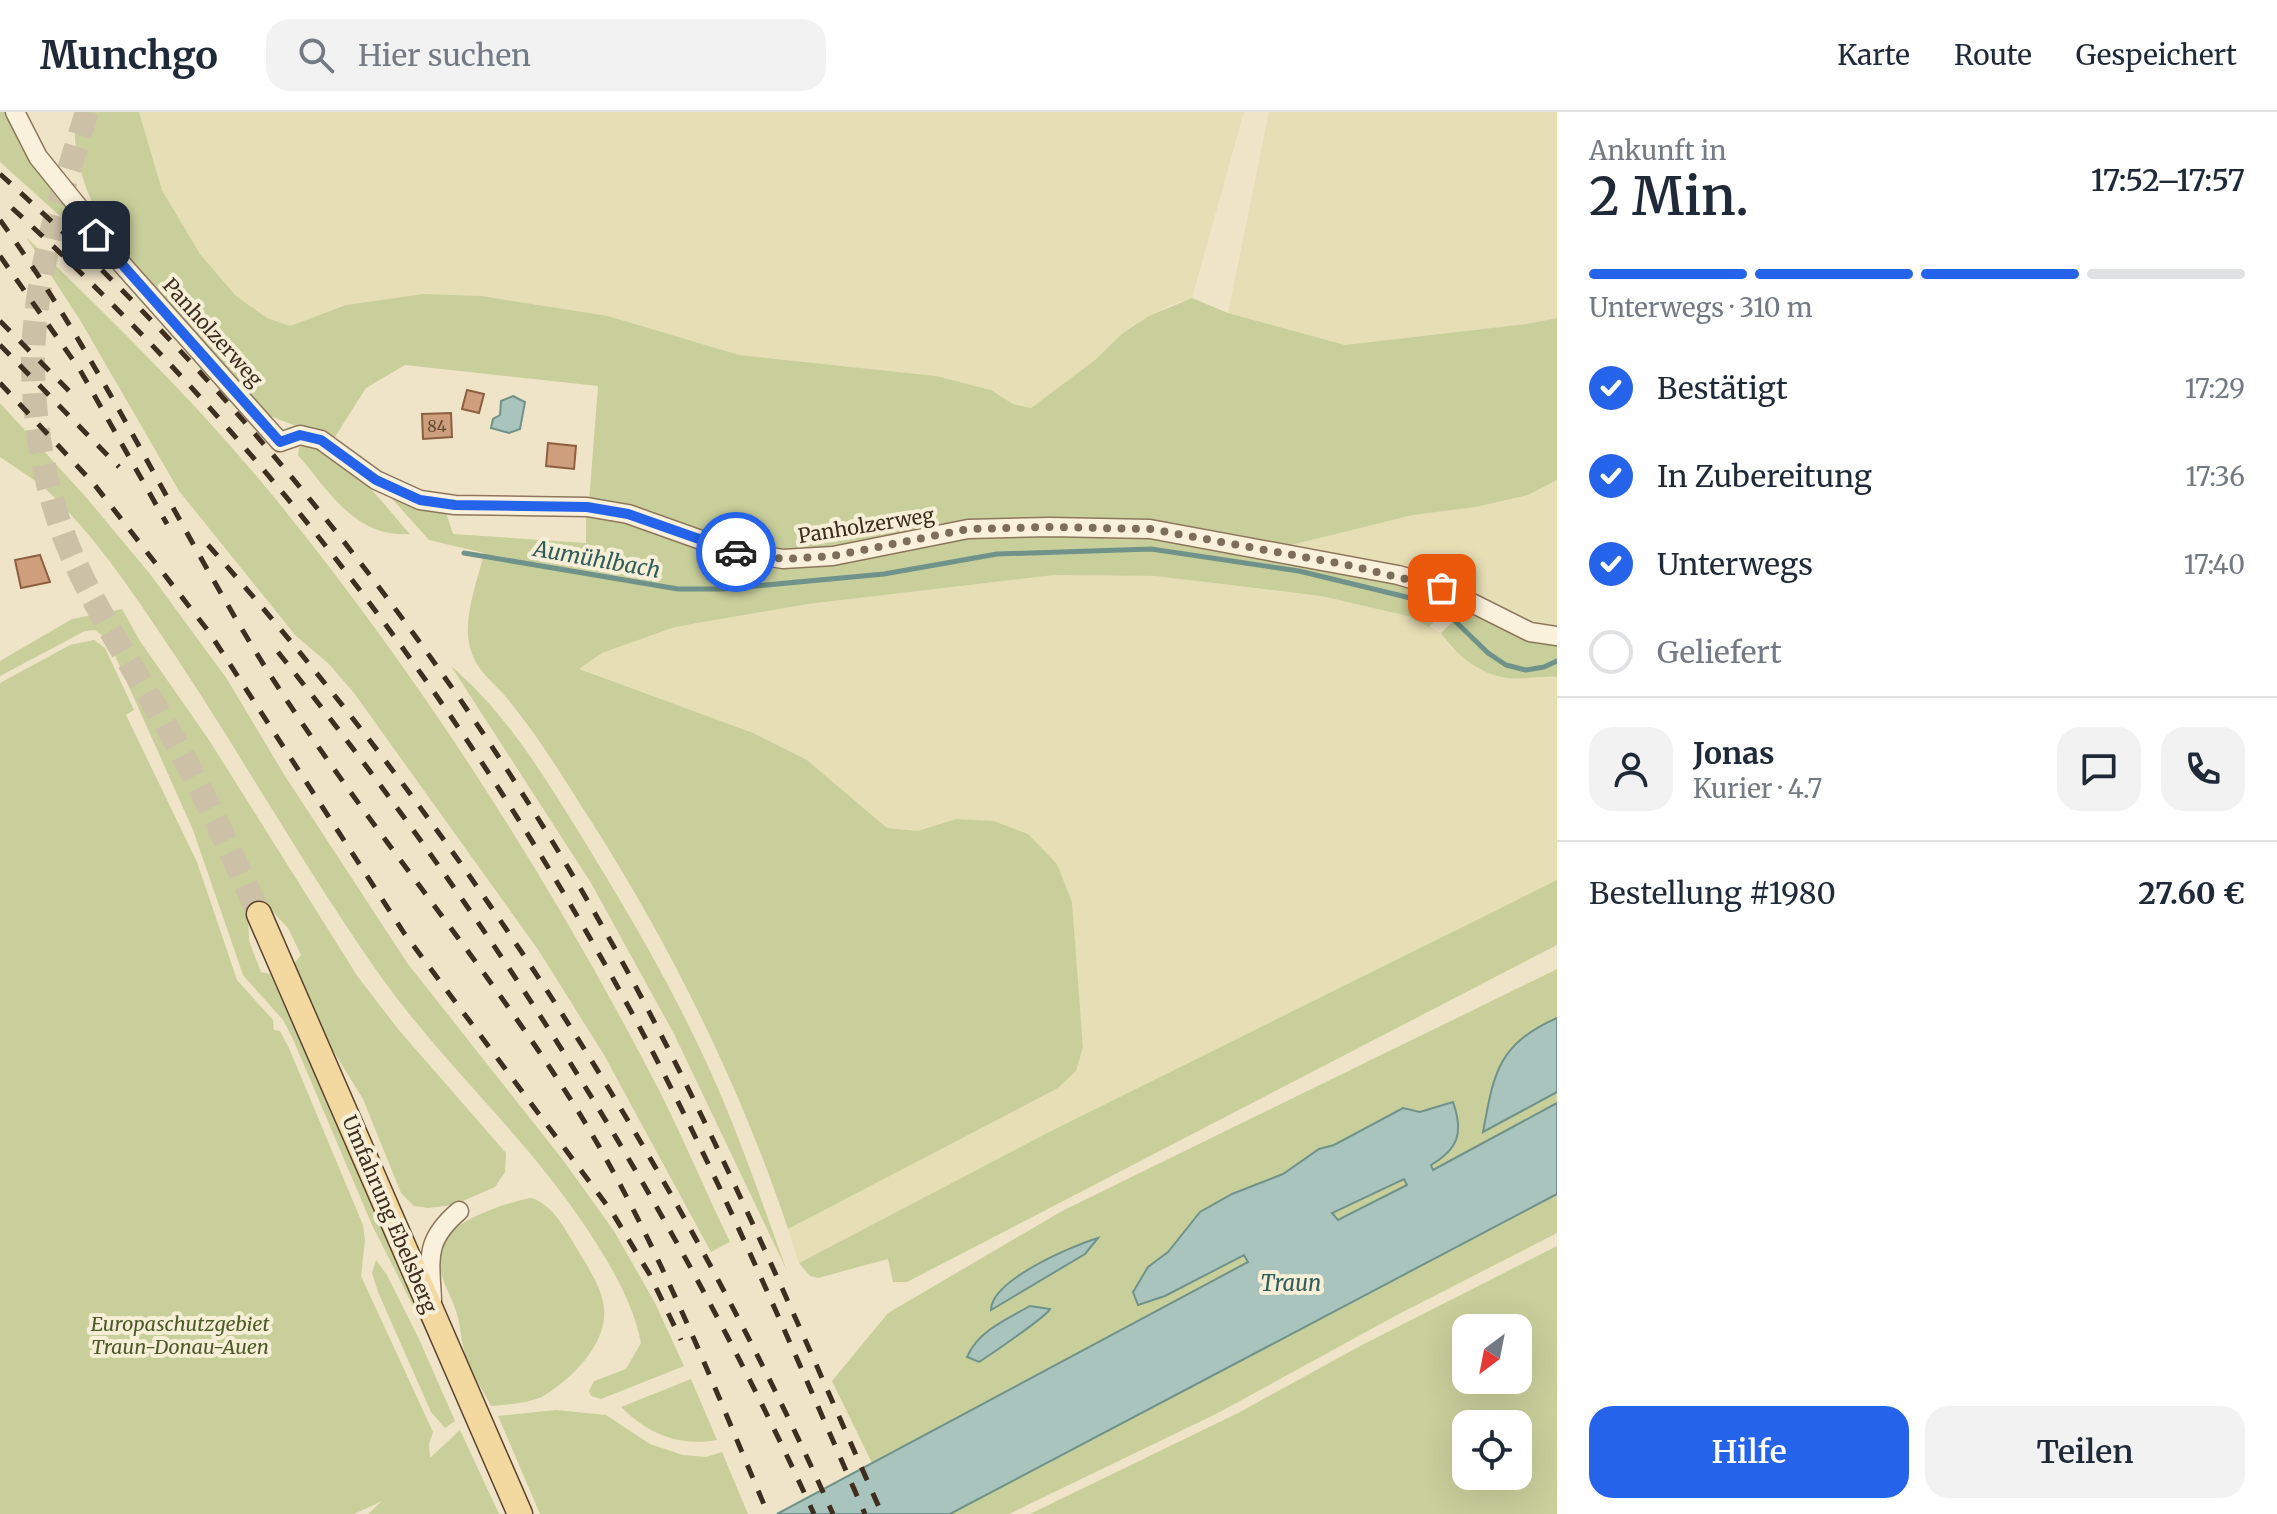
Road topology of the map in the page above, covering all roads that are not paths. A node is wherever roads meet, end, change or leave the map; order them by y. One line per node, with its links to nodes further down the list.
1 (15, 112): 2 (street, Panholzerweg)
2 (1557, 636)
3 (259, 914): 5 (main road, Umfahrung Ebelsberg)
4 (459, 1211): 5 (street)
5 (432, 1311): 6 (main road, Umfahrung Ebelsberg)
6 (520, 1514)

